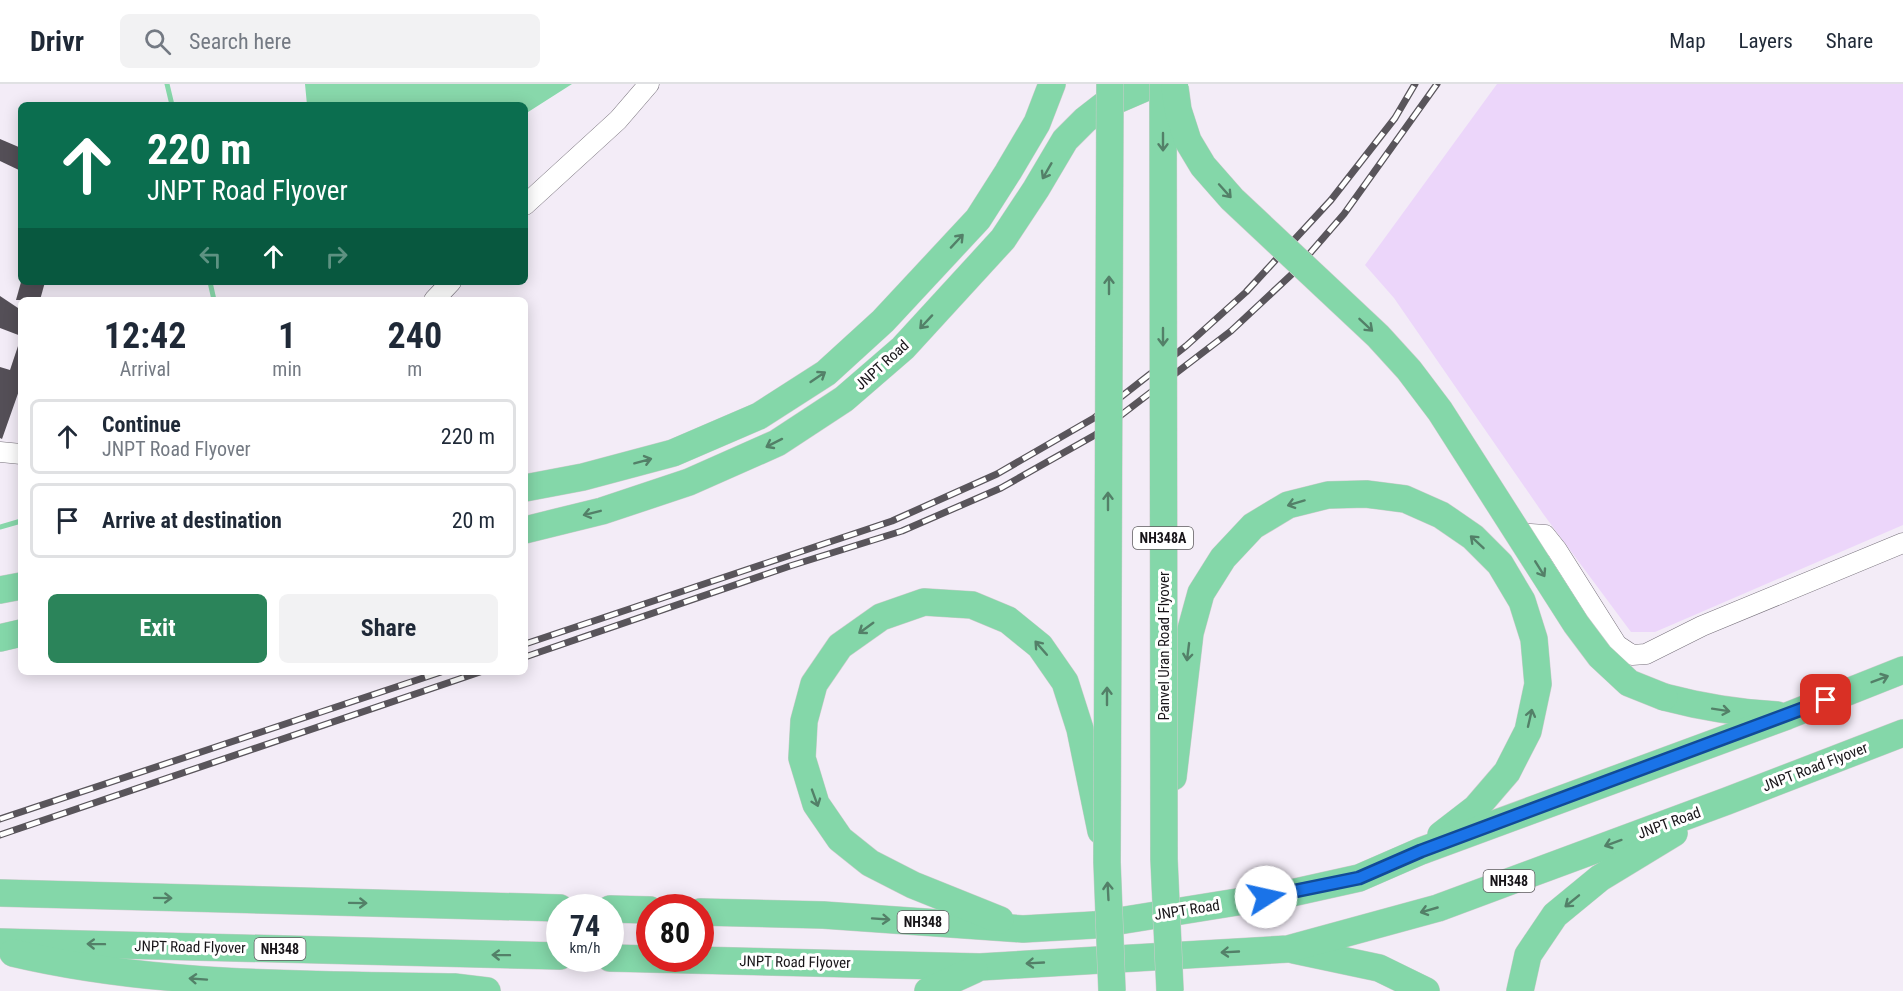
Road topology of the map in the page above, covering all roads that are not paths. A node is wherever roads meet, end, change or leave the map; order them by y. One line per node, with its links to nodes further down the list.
1 (649, 84): 9 (street)
2 (1052, 84): 7 (highway)
3 (1110, 84): 28 (highway, one-way to 3, bridge)
4 (1154, 84): 8 (highway, JNPT Road)
5 (1163, 84): 27 (highway, Panvel Uran Road Flyover / NH348A, one-way to 27, bridge)
6 (1175, 84): 16 (highway, one-way to 16, bridge)
7 (1037, 123): 8 (highway); 14 (highway, one-way to 7)
8 (1065, 140): 15 (highway, JNPT Road, one-way to 15)
9 (528, 202)
10 (448, 285): 11 (street)
11 (437, 297)
12 (0, 452): 13 (street)
13 (18, 454)
14 (528, 487)
15 (528, 529)
16 (1518, 533): 17 (street); 23 (highway, one-way to 23, bridge)
17 (1903, 543)
18 (18, 587): 19 (highway)
19 (0, 590)
20 (18, 634): 21 (highway)
21 (0, 638)
22 (1903, 670): 23 (highway, NH348, one-way to 22)
23 (1787, 716): 26 (highway, JNPT Road / NH348)
24 (1903, 733): 25 (highway, JNPT Road Flyover / NH348)
25 (1727, 801): 34 (highway, JNPT Road / NH348, one-way to 34); 44 (highway, one-way to 44)
26 (1421, 851): 27 (highway, one-way to 27, bridge); 32 (highway, JNPT Road / NH348)
27 (1164, 859): 42 (highway, Panvel Uran Road Flyover / NH348A, bridge)
28 (1107, 862): 32 (highway, one-way to 32, bridge); 41 (highway, one-way to 28, bridge)
29 (0, 894): 30 (highway, one-way to 30)
30 (546, 908)
31 (714, 912): 32 (highway, NH348, one-way to 32)
32 (1023, 929)
33 (0, 942): 36 (highway, JNPT Road Flyover / NH348, one-way to 33)
34 (1288, 949): 38 (highway, JNPT Road / NH348, one-way to 38); 43 (highway)
35 (0, 950): 39 (highway, one-way to 35)
36 (546, 956)
37 (624, 958): 38 (highway, JNPT Road Flyover / NH348)
38 (980, 967): 40 (highway)
39 (487, 991)
40 (928, 991)
41 (1112, 991)
42 (1170, 991)
43 (1426, 991)
44 (1520, 991)

